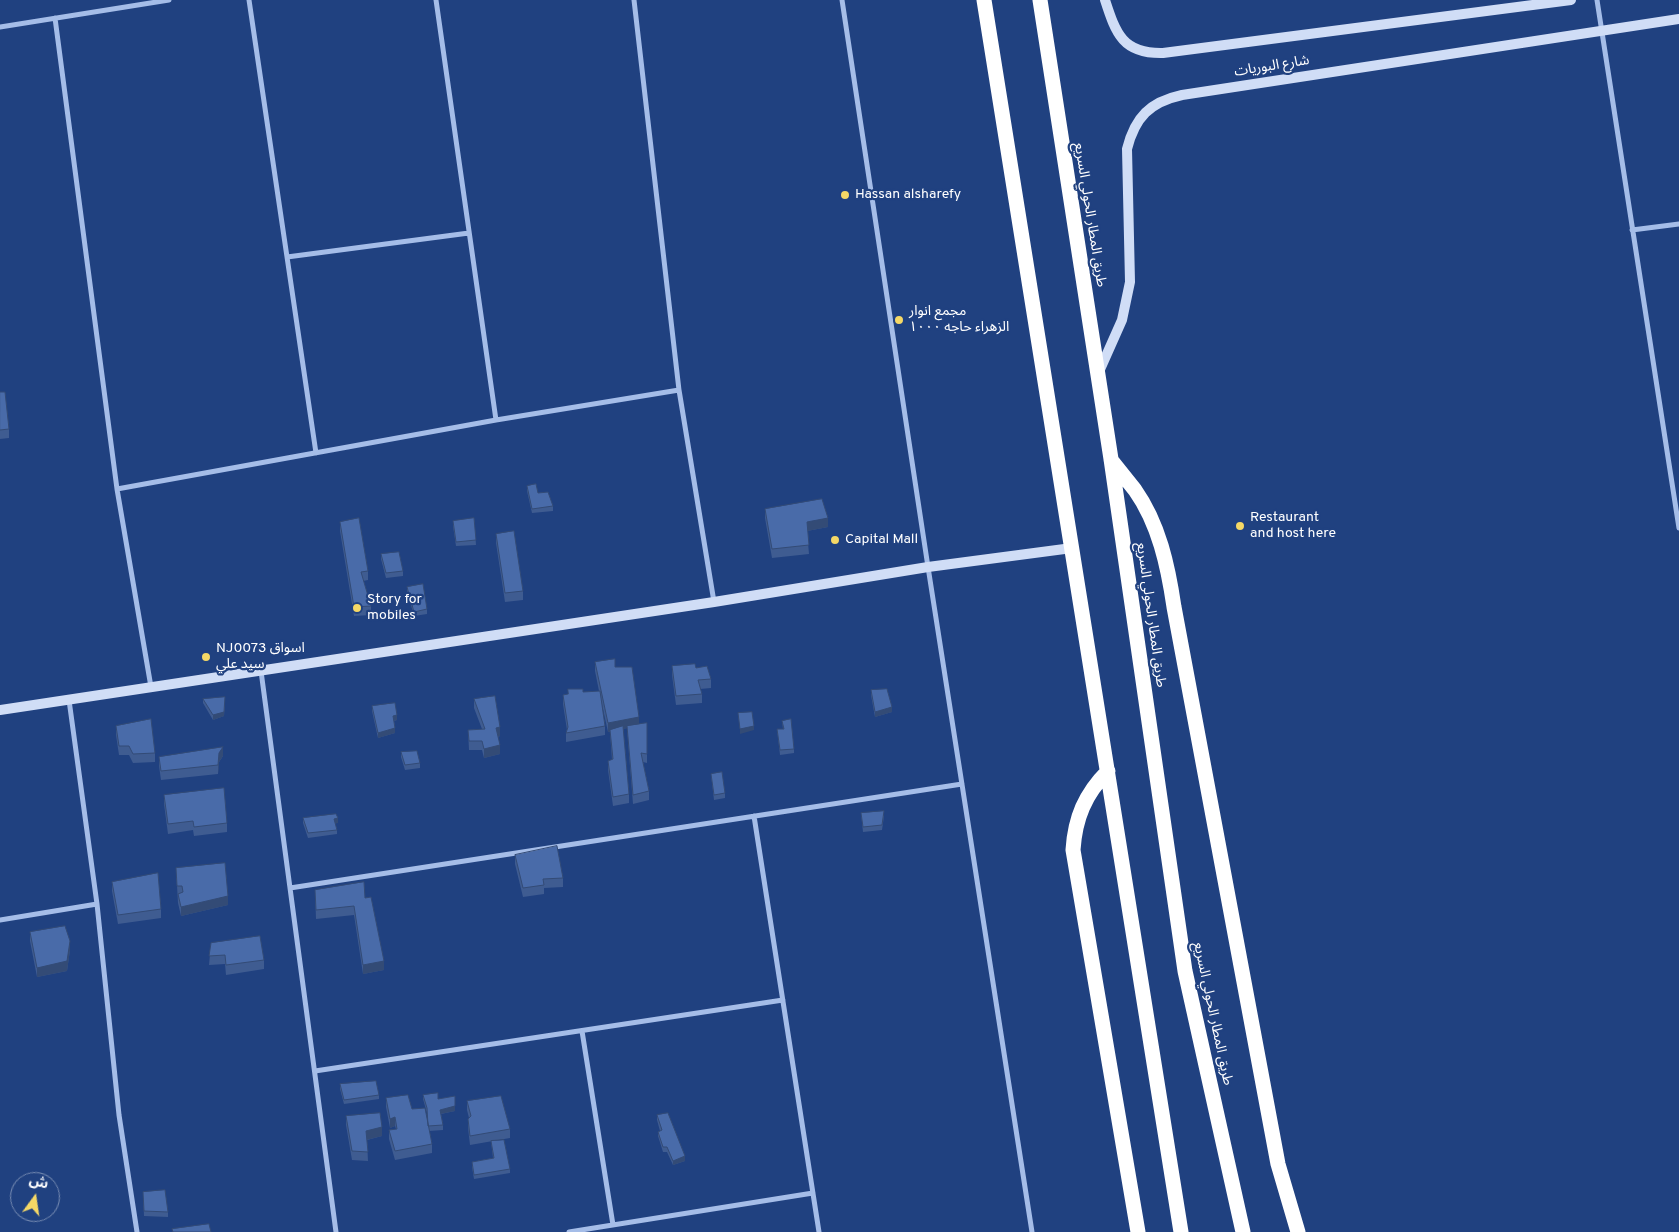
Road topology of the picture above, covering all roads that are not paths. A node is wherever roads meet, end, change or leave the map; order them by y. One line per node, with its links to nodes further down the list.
1 (169, 0): 11 (street)
2 (249, 0): 19 (street)
3 (436, 0): 18 (street)
4 (634, 0): 21 (street)
5 (842, 0): 28 (street)
6 (984, 0): 27 (highway)
7 (1040, 0): 20 (highway, طريق المطار الحولي السريع)
8 (1105, 0): 9 (street, شارع البوريات)
9 (1571, 0)
10 (1597, 0): 15 (street)
11 (139, 2): 12 (street)
12 (55, 18): 14 (street); 25 (street)
13 (1679, 19): 15 (street, شارع البوريات)
14 (0, 27)
15 (1601, 31): 17 (street); 20 (street, شارع البوريات)
16 (1679, 224): 17 (street)
17 (1632, 230): 26 (street)
18 (469, 233): 19 (street); 22 (street)
19 (287, 257): 23 (street)
20 (1097, 375): 24 (highway, طريق المطار الحولي السريع)
21 (680, 390): 22 (street); 29 (street)
22 (496, 420): 23 (street)
23 (316, 453): 25 (street)
24 (1110, 460): 52 (highway, طريق المطار الحولي السريع); 53 (highway)
25 (116, 489): 31 (street)
26 (1679, 528)
27 (1072, 548): 28 (street); 34 (highway)
28 (928, 567): 29 (street); 35 (street)
29 (714, 602): 30 (street)
30 (261, 670): 31 (street); 37 (street)
31 (151, 687): 32 (street)
32 (69, 699): 33 (street); 38 (street)
33 (0, 710)
34 (1108, 771): 50 (highway); 51 (highway)
35 (962, 784): 36 (street); 49 (street)
36 (754, 816): 37 (street); 40 (street)
37 (290, 888): 42 (street)
38 (98, 904): 39 (street); 45 (street)
39 (0, 920)
40 (783, 1000): 41 (street); 43 (street)
41 (582, 1031): 42 (street); 44 (street)
42 (315, 1072): 46 (street)
43 (813, 1193): 44 (street); 48 (street)
44 (613, 1225): 47 (street)
45 (137, 1232)
46 (336, 1232)
47 (569, 1232)
48 (819, 1232)
49 (1032, 1232)
50 (1138, 1232)
51 (1181, 1232)
52 (1243, 1232)
53 (1298, 1232)

